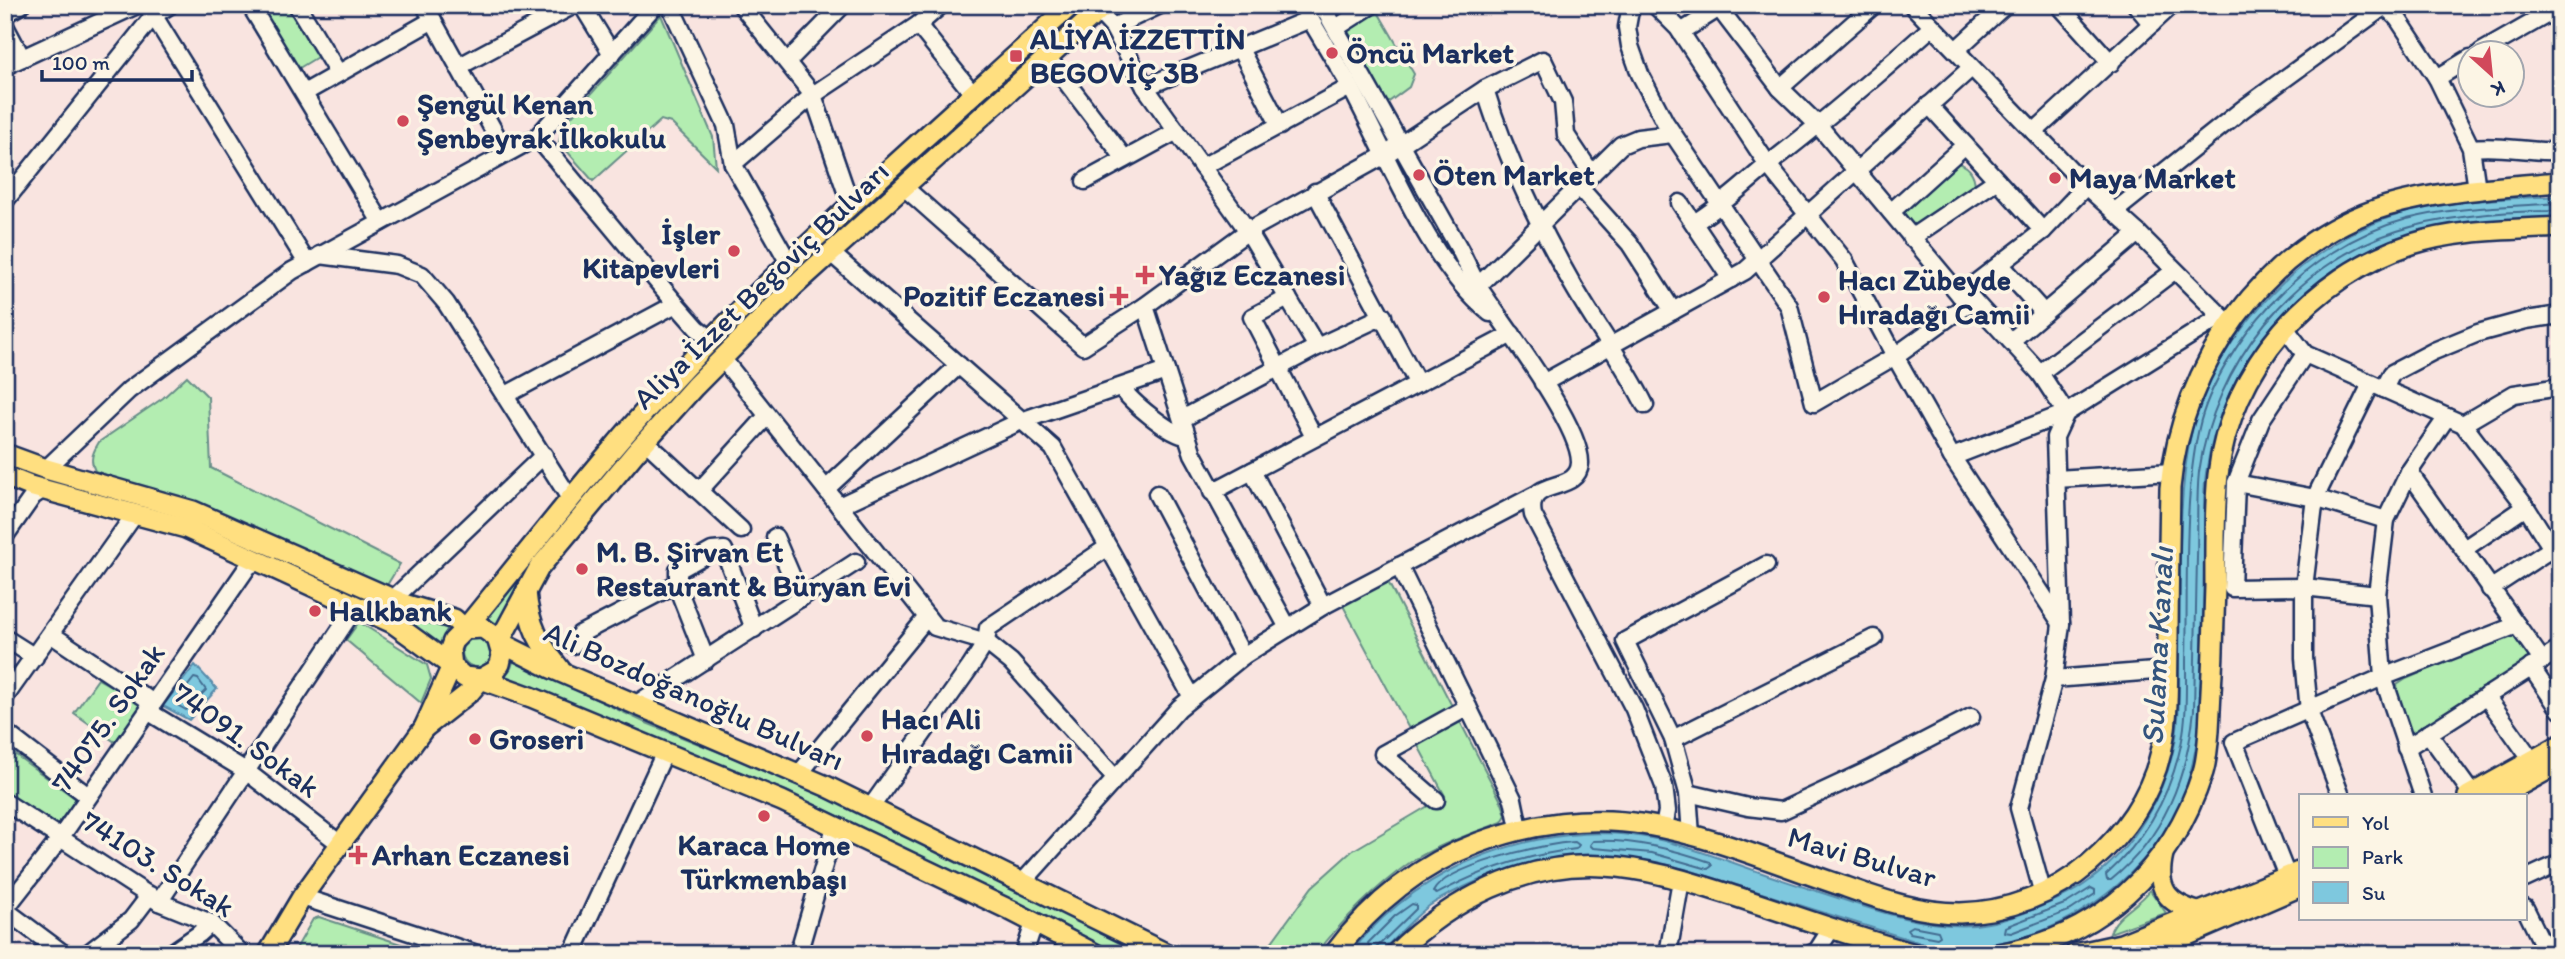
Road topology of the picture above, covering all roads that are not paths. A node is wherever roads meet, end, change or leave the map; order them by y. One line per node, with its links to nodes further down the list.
1 (21, 5): 32 (street)
2 (137, 5): 44 (street)
3 (170, 5): 30 (street)
4 (250, 5): 58 (street)
5 (297, 5): 52 (street)
6 (574, 5): 50 (street)
7 (582, 5): 43 (street)
8 (655, 5): 43 (street)
9 (670, 5): 75 (street)
10 (742, 5): 46 (street)
11 (842, 5): 46 (street)
12 (941, 5): 34 (street)
13 (1071, 5): 60 (main road, Aliya İzzet Begoviç Bulvarı)
14 (1160, 5): 36 (street)
15 (1322, 5): 38 (street)
16 (1372, 5): 38 (street)
17 (1631, 5): 66 (street)
18 (1654, 5): 39 (street)
19 (1874, 5): 56 (street)
20 (1912, 5): 37 (street)
21 (2005, 5): 42 (street)
22 (2059, 5): 47 (street)
23 (2136, 5): 33 (street)
24 (2172, 5): 33 (street)
25 (2386, 5): 53 (street); 93 (street)
26 (1721, 7): 39 (street); 56 (street)
27 (2560, 7): 40 (street)
28 (1101, 8): 36 (street); 45 (main road, Aliya İzzet Begoviç Bulvarı)
29 (427, 9): 50 (street); 52 (street)
30 (151, 10): 87 (street); 104 (street)
31 (1306, 12): 41 (street); 55 (street)
32 (5, 14)
33 (2152, 24): 47 (street)
34 (918, 25): 59 (street); 60 (street)
35 (5, 26): 44 (street)
36 (1113, 27): 54 (street)
37 (1932, 27): 42 (street); 63 (street)
38 (1336, 28): 68 (street)
39 (1681, 32): 76 (street)
40 (2506, 38)
41 (1240, 49): 54 (street); 62 (street)
42 (1956, 50): 51 (street)
43 (612, 54): 67 (street)
44 (22, 58): 48 (street)
45 (1048, 58): 74 (street); 84 (main road, Aliya İzzet Begoviç Bulvarı)
46 (788, 61): 59 (street)
47 (2111, 63): 65 (street)
48 (5, 66)
49 (2456, 66): 53 (street)
50 (458, 67): 72 (street)
51 (1971, 68): 61 (street); 65 (street)
52 (338, 73): 58 (street)
53 (2437, 78): 70 (street)
54 (1145, 87): 64 (street)
55 (1350, 87): 62 (street); 73 (street)
56 (1780, 88): 63 (street)
57 (1485, 89): 68 (street); 79 (street); 97 (street)
58 (304, 93): 95 (street)
59 (813, 95): 75 (street); 90 (street)
60 (974, 95): 90 (main road, Aliya İzzet Begoviç Bulvarı)
61 (1929, 105): 69 (street); 78 (street)
62 (1280, 126): 77 (street)
63 (1819, 126): 76 (street); 78 (street)
64 (1177, 131): 74 (street); 77 (street)
65 (2034, 132): 83 (street)
66 (1672, 134): 79 (street); 91 (street)
67 (537, 137): 72 (street); 113 (street)
68 (1401, 144): 73 (street); 110 (street)
69 (1965, 145): 80 (street); 92 (street)
70 (2471, 148): 71 (street); 86 (street)
71 (2560, 151)
72 (506, 153): 95 (street)
73 (1385, 155): 88 (street); 121 (street)
74 (1125, 159): 81 (street)
75 (733, 164): 106 (street)
76 (1768, 166): 91 (street); 94 (street)
77 (1202, 167): 100 (street)
78 (1856, 172): 92 (street); 94 (street)
79 (1592, 174): 85 (street)
80 (1997, 180): 99 (street); 102 (street)
81 (1085, 181)
82 (2560, 182): 86 (main road, Mavi Bulvar)
83 (2086, 186): 93 (street); 99 (street)
84 (904, 187): 103 (main road, Aliya İzzet Begoviç Bulvarı); 114 (street)
85 (1579, 187): 97 (street); 115 (street)
86 (2477, 189): 119 (main road, Mavi Bulvar)
87 (8, 192)
88 (1315, 192): 100 (street); 118 (street)
89 (1680, 203): 96 (street)
90 (851, 206): 106 (main road, Aliya İzzet Begoviç Bulvarı)
91 (1720, 207): 96 (street); 105 (street)
92 (1891, 212): 102 (street)
93 (2114, 212): 101 (street)
94 (1807, 216): 105 (street); 127 (street)
95 (381, 222): 104 (street)
96 (1693, 223): 109 (street)
97 (1542, 225): 110 (street); 124 (street)
98 (2560, 226): 120 (main road)
99 (2043, 231): 107 (street)
100 (1248, 232): 111 (street); 114 (street)
101 (2138, 233): 108 (street); 116 (street)
102 (1911, 238): 112 (street)
103 (831, 253): 128 (main road, Aliya İzzet Begoviç Bulvarı); 129 (street)
104 (313, 259): 138 (street); 152 (street)
105 (1758, 260): 109 (street); 127 (street)
106 (789, 263): 122 (main road, Aliya İzzet Begoviç Bulvarı)
107 (2000, 264): 112 (street); 116 (street)
108 (2174, 271): 119 (street); 132 (street)
109 (1731, 279): 115 (street)
110 (1478, 286): 121 (street)
111 (1288, 298): 125 (street); 130 (street)
112 (1967, 298): 123 (street); 127 (street)
113 (676, 304): 122 (street); 138 (street)
114 (1145, 306): 131 (street)
115 (1673, 311): 124 (street)
116 (2044, 313): 123 (street)
117 (2560, 315): 136 (street)
118 (1383, 316): 125 (street); 134 (street)
119 (2225, 321): 140 (street); 154 (main road, Mavi Bulvar)
120 (2284, 328): 126 (street); 249 (main road)
121 (1511, 334): 133 (street); 134 (street)
122 (711, 339): 166 (main road, Aliya İzzet Begoviç Bulvarı)
123 (2011, 341): 132 (street)
124 (1611, 345): 133 (street); 139 (street)
125 (1317, 348): 130 (street)
126 (2305, 354): 136 (street); 158 (street)
127 (1895, 356): 151 (street)
128 (722, 358): 141 (street); 148 (main road, Aliya İzzet Begoviç Bulvarı)
129 (959, 365): 144 (street); 159 (street)
130 (1279, 370): 143 (street); 147 (street)
131 (1166, 371): 135 (street); 143 (street)
132 (2040, 373): 140 (street)
133 (1543, 383): 164 (street)
134 (1419, 384): 147 (street)
135 (1121, 387): 144 (street); 146 (street)
136 (2378, 387): 142 (street); 165 (street)
137 (2560, 387): 145 (street)
138 (506, 395): 150 (street)
139 (1644, 405)
140 (2066, 413): 151 (street); 157 (street)
141 (768, 416): 159 (street); 161 (street)
142 (2447, 417): 145 (street); 155 (street)
143 (1182, 419): 146 (street)
144 (1021, 421): 167 (street); 174 (street)
145 (2463, 424): 168 (street)
146 (1187, 436): 162 (street)
147 (1314, 438): 153 (street)
148 (645, 441): 161 (street); 184 (main road, Aliya İzzet Begoviç Bulvarı)
149 (5, 454): 152 (main road)
150 (544, 455): 166 (street); 187 (street)
151 (1952, 457): 191 (street)
152 (47, 469): 187 (main road)
153 (1252, 471): 162 (street); 189 (street)
154 (2172, 472): 157 (street); 208 (main road, Mavi Bulvar)
155 (2409, 472): 170 (street); 175 (street)
156 (5, 476): 160 (main road)
157 (2056, 479): 191 (street)
158 (2236, 483): 165 (street); 182 (street)
159 (826, 489): 167 (street)
160 (42, 490): 169 (main road); 172 (street)
161 (699, 491): 171 (street)
162 (1212, 492): 193 (street)
163 (1157, 494): 203 (street)
164 (1535, 495): 180 (street); 245 (street)
165 (2315, 498): 170 (street); 182 (street)
166 (571, 500): 194 (main road, Aliya İzzet Begoviç Bulvarı)
167 (839, 506): 190 (street)
168 (2526, 506): 175 (street); 176 (street)
169 (135, 514): 177 (main road); 196 (street)
170 (2386, 520): 185 (street)
171 (741, 530)
172 (5, 536)
173 (775, 537): 186 (street)
174 (1108, 547): 200 (street); 215 (street)
175 (2464, 549): 183 (street)
176 (2555, 555): 183 (street)
177 (259, 562): 188 (main road); 217 (street, 74075. Sokak)
178 (856, 562): 186 (street)
179 (1766, 565): 225 (street)
180 (1399, 566): 189 (street); 218 (street)
181 (678, 583): 195 (street); 201 (street); 205 (street)
182 (2304, 587): 185 (street); 220 (street)
183 (2490, 589): 192 (street)
184 (526, 592): 199 (main road, Aliya İzzet Begoviç Bulvarı); 209 (main road)
185 (2377, 595): 210 (street)
186 (801, 598): 195 (street)
187 (393, 599): 194 (main road)
188 (356, 606): 207 (main road); 230 (street)
189 (1323, 606): 193 (street)
190 (927, 617): 200 (street); 231 (street)
191 (2061, 624): 212 (street)
192 (2517, 625): 206 (street); 210 (street)
193 (1288, 628): 203 (street)
194 (465, 629): 199 (main road); 207 (main road)
195 (754, 629): 205 (street)
196 (52, 635): 204 (street); 217 (street, 74091. Sokak)
197 (5, 638): 204 (street)
198 (1874, 639): 225 (street)
199 (499, 642): 209 (main road, Ali Bozdoğanoğlu Bulvarı); 211 (main road)
200 (986, 642): 232 (street); 242 (street)
201 (573, 645)
202 (2560, 649): 206 (street)
203 (1243, 656): 215 (street)
204 (35, 657): 214 (street)
205 (706, 660): 216 (street)
206 (2537, 663): 213 (street); 219 (street)
207 (452, 666): 211 (main road); 222 (main road)
208 (2167, 670): 212 (street); 255 (main road, Mavi Bulvar)
209 (564, 674): 216 (main road, Ali Bozdoğanoğlu Bulvarı)
210 (2383, 677): 220 (street); 226 (street)
211 (481, 679): 222 (main road); 227 (main road, Ali Bozdoğanoğlu Bulvarı)
212 (2053, 679): 255 (street)
213 (2486, 696): 224 (street); 229 (street)
214 (5, 697)
215 (1192, 697): 232 (street)
216 (635, 705): 231 (main road, Ali Bozdoğanoğlu Bulvarı)
217 (150, 707): 230 (street, 74091. Sokak); 239 (street, 74075. Sokak)
218 (1468, 707): 240 (street); 244 (street)
219 (2560, 710)
220 (2309, 711): 234 (street); 251 (street)
221 (1970, 717): 233 (street)
222 (424, 729): 248 (main road)
223 (5, 732): 239 (street)
224 (2428, 733): 226 (street); 236 (street)
225 (1673, 739): 233 (street)
226 (2406, 748): 235 (street)
227 (665, 752): 243 (main road, Ali Bozdoğanoğlu Bulvarı); 276 (street)
228 (2559, 760): 229 (main road); 238 (main road)
229 (2533, 762): 237 (main road)
230 (246, 771): 248 (street, 74091. Sokak); 258 (street)
231 (799, 774): 242 (main road, Ali Bozdoğanoğlu Bulvarı)
232 (1115, 778): 254 (street)
233 (1688, 793): 246 (street)
234 (2340, 794)
235 (2422, 794)
236 (2469, 794)
237 (2472, 794)
238 (2503, 794)
239 (88, 796): 247 (street, 74075. Sokak)
240 (1436, 800)
241 (5, 802): 247 (street, 74103. Sokak)
242 (872, 807): 254 (main road, Ali Bozdoğanoğlu Bulvarı)
243 (835, 827): 263 (main road, Ali Bozdoğanoğlu Bulvarı); 277 (street)
244 (1519, 828): 245 (main road, Mavi Bulvar); 265 (main road, Mavi Bulvar)
245 (1664, 828): 246 (main road, Mavi Bulvar)
246 (1691, 835): 255 (main road, Mavi Bulvar)
247 (61, 837): 258 (street, 74103. Sokak); 259 (street, 74075. Sokak)
248 (340, 843): 256 (main road)
249 (2163, 854): 257 (main road); 261 (main road)
250 (2560, 863): 252 (street)
251 (2296, 878): 261 (main road); 266 (main road)
252 (2526, 879)
253 (1681, 880): 264 (main road); 281 (main road); 282 (street)
254 (1023, 882): 280 (main road, Ali Bozdoğanoğlu Bulvarı)
255 (2043, 894)
256 (302, 897): 274 (main road); 275 (street)
257 (2126, 897): 268 (main road); 269 (main road)
258 (155, 899): 262 (street, 74103. Sokak); 271 (street)
259 (5, 910): 270 (street)
260 (2526, 910): 267 (street)
261 (2201, 913): 269 (main road)
262 (211, 923): 272 (street); 273 (street, 74103. Sokak)
263 (1034, 923): 278 (street); 279 (main road, Ali Bozdoğanoğlu Bulvarı)
264 (1831, 929): 283 (street); 284 (main road)
265 (1339, 949)
266 (2165, 949): 285 (main road)
267 (2547, 950)
268 (2007, 953)
269 (2088, 953)
270 (65, 954)
271 (88, 954)
272 (170, 954)
273 (242, 954)
274 (268, 954)
275 (477, 954)
276 (572, 954)
277 (798, 954)
278 (1024, 954)
279 (1095, 954)
280 (1167, 954)
281 (1395, 954)
282 (1668, 954)
283 (1811, 954)
284 (1915, 954)
285 (2144, 954)

